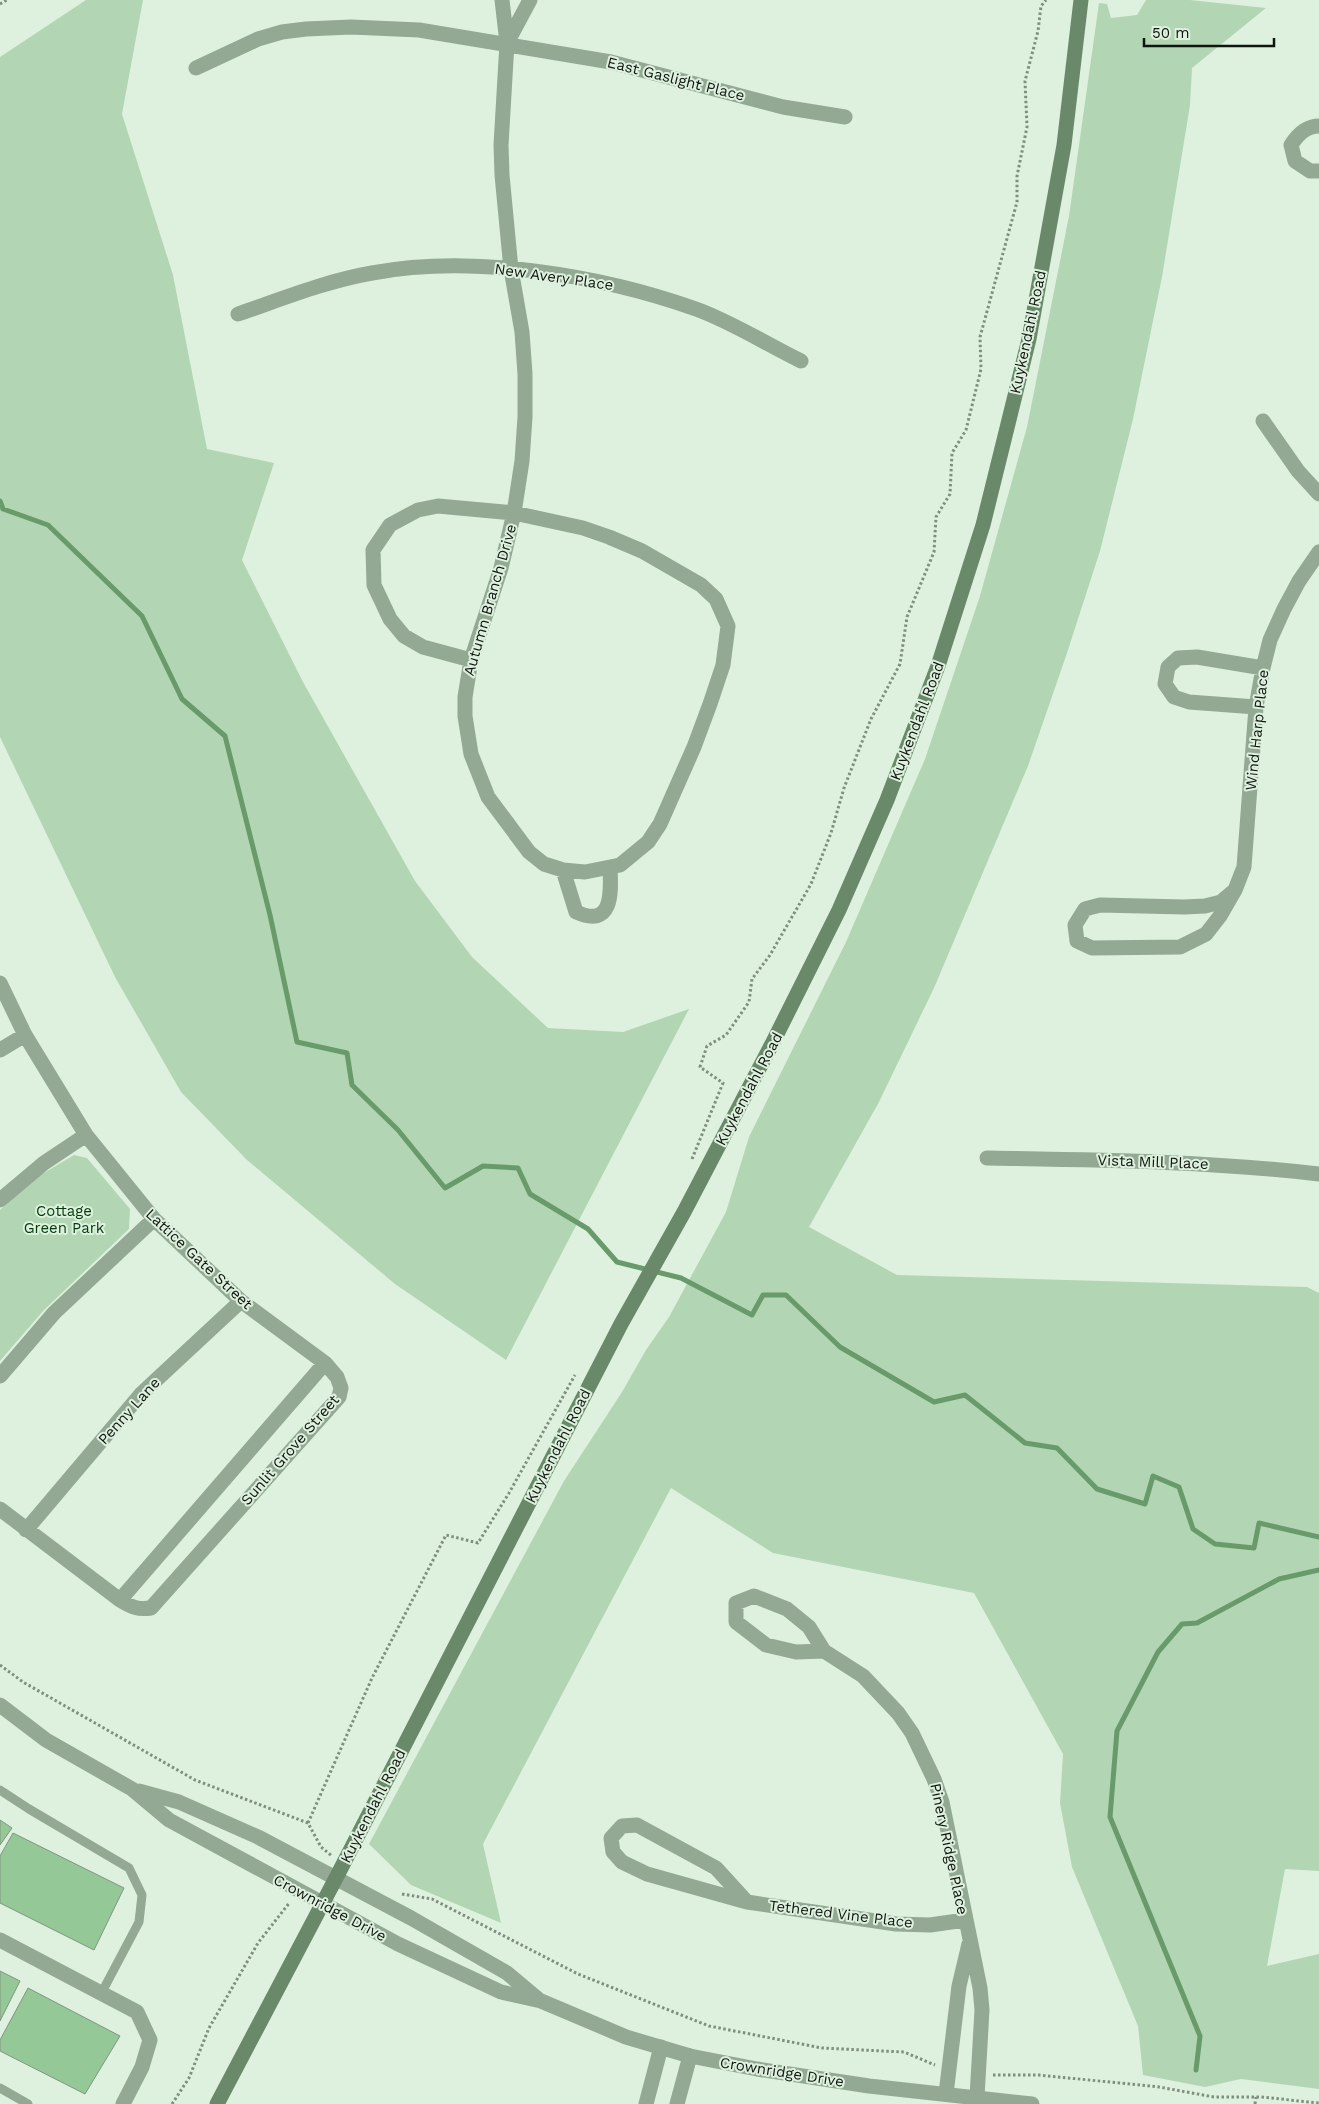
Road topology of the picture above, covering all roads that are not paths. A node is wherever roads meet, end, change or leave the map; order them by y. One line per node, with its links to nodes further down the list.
1 (502, 0): 4 (street, Autumn Branch Drive)
2 (530, 0): 4 (street, Autumn Branch Drive)
3 (1081, 0): 40 (main road, Kuykendahl Road)
4 (507, 43): 5 (street, East Gaslight Place); 6 (street, East Gaslight Place); 9 (street, Autumn Branch Drive)
5 (196, 68)
6 (845, 117)
7 (1319, 126): 8 (street)
8 (1319, 171)
9 (511, 269): 10 (street, New Avery Place); 11 (street, New Avery Place); 14 (street, Autumn Branch Drive)
10 (238, 314)
11 (801, 361)
12 (1263, 420): 13 (street)
13 (1319, 494)
14 (514, 514): 16 (street, Autumn Branch Drive); 16 (street); 19 (street, Autumn Branch Drive)
15 (1319, 552): 17 (street, Wind Harp Place)
16 (471, 660): 20 (street, Autumn Branch Drive)
17 (1263, 668): 18 (street, Wind Harp Place); 18 (street)
18 (1256, 707): 21 (street, Wind Harp Place)
19 (610, 867): 20 (street, Autumn Branch Drive); 20 (street)
20 (563, 870)
21 (1235, 890): 21 (street, Wind Harp Place)
22 (0, 983): 23 (street, Lattice Gate Street)
23 (25, 1035): 24 (street); 25 (street, Lattice Gate Street)
24 (0, 1050)
25 (86, 1135): 28 (street); 29 (street, Lattice Gate Street)
26 (987, 1158): 27 (street, Vista Mill Place)
27 (1319, 1174)
28 (0, 1200)
29 (154, 1219): 30 (street, Lattice Gate Street); 32 (street)
30 (241, 1301): 31 (street, Lattice Gate Street); 34 (street, Penny Lane)
31 (325, 1363): 35 (street, Sunlit Grove Street); 35 (street, Sunlit Grove Street)
32 (0, 1376)
33 (0, 1509): 34 (street)
34 (26, 1530): 35 (street)
35 (120, 1600)
36 (824, 1651): 36 (street, Pinery Ridge Place); 43 (street, Pinery Ridge Place)
37 (0, 1705): 38 (street, Crownridge Drive)
38 (132, 1789): 40 (street, Crownridge Drive); 42 (street, Crownridge Drive)
39 (0, 1790): 46 (lane)
40 (340, 1872): 42 (main road, Kuykendahl Road); 47 (street, Crownridge Drive)
41 (747, 1902): 41 (street, Tethered Vine Place); 43 (street, Tethered Vine Place)
42 (323, 1904): 47 (street, Crownridge Drive); 55 (main road, Kuykendahl Road)
43 (964, 1920): 45 (street, Pinery Ridge Place)
44 (0, 1940): 46 (street)
45 (969, 1942): 51 (street, Pinery Ridge Place); 52 (street, Pinery Ridge Place)
46 (102, 1992): 54 (street)
47 (541, 2001): 48 (street, Crownridge Drive)
48 (661, 2047): 49 (street, Crownridge Drive); 56 (street)
49 (690, 2056): 51 (street, Crownridge Drive); 57 (street)
50 (0, 2088): 53 (lane)
51 (946, 2094): 52 (street, Crownridge Drive)
52 (977, 2097): 58 (street, Crownridge Drive)
53 (28, 2104)
54 (123, 2104)
55 (217, 2104)
56 (646, 2104)
57 (677, 2104)
58 (1032, 2104)

